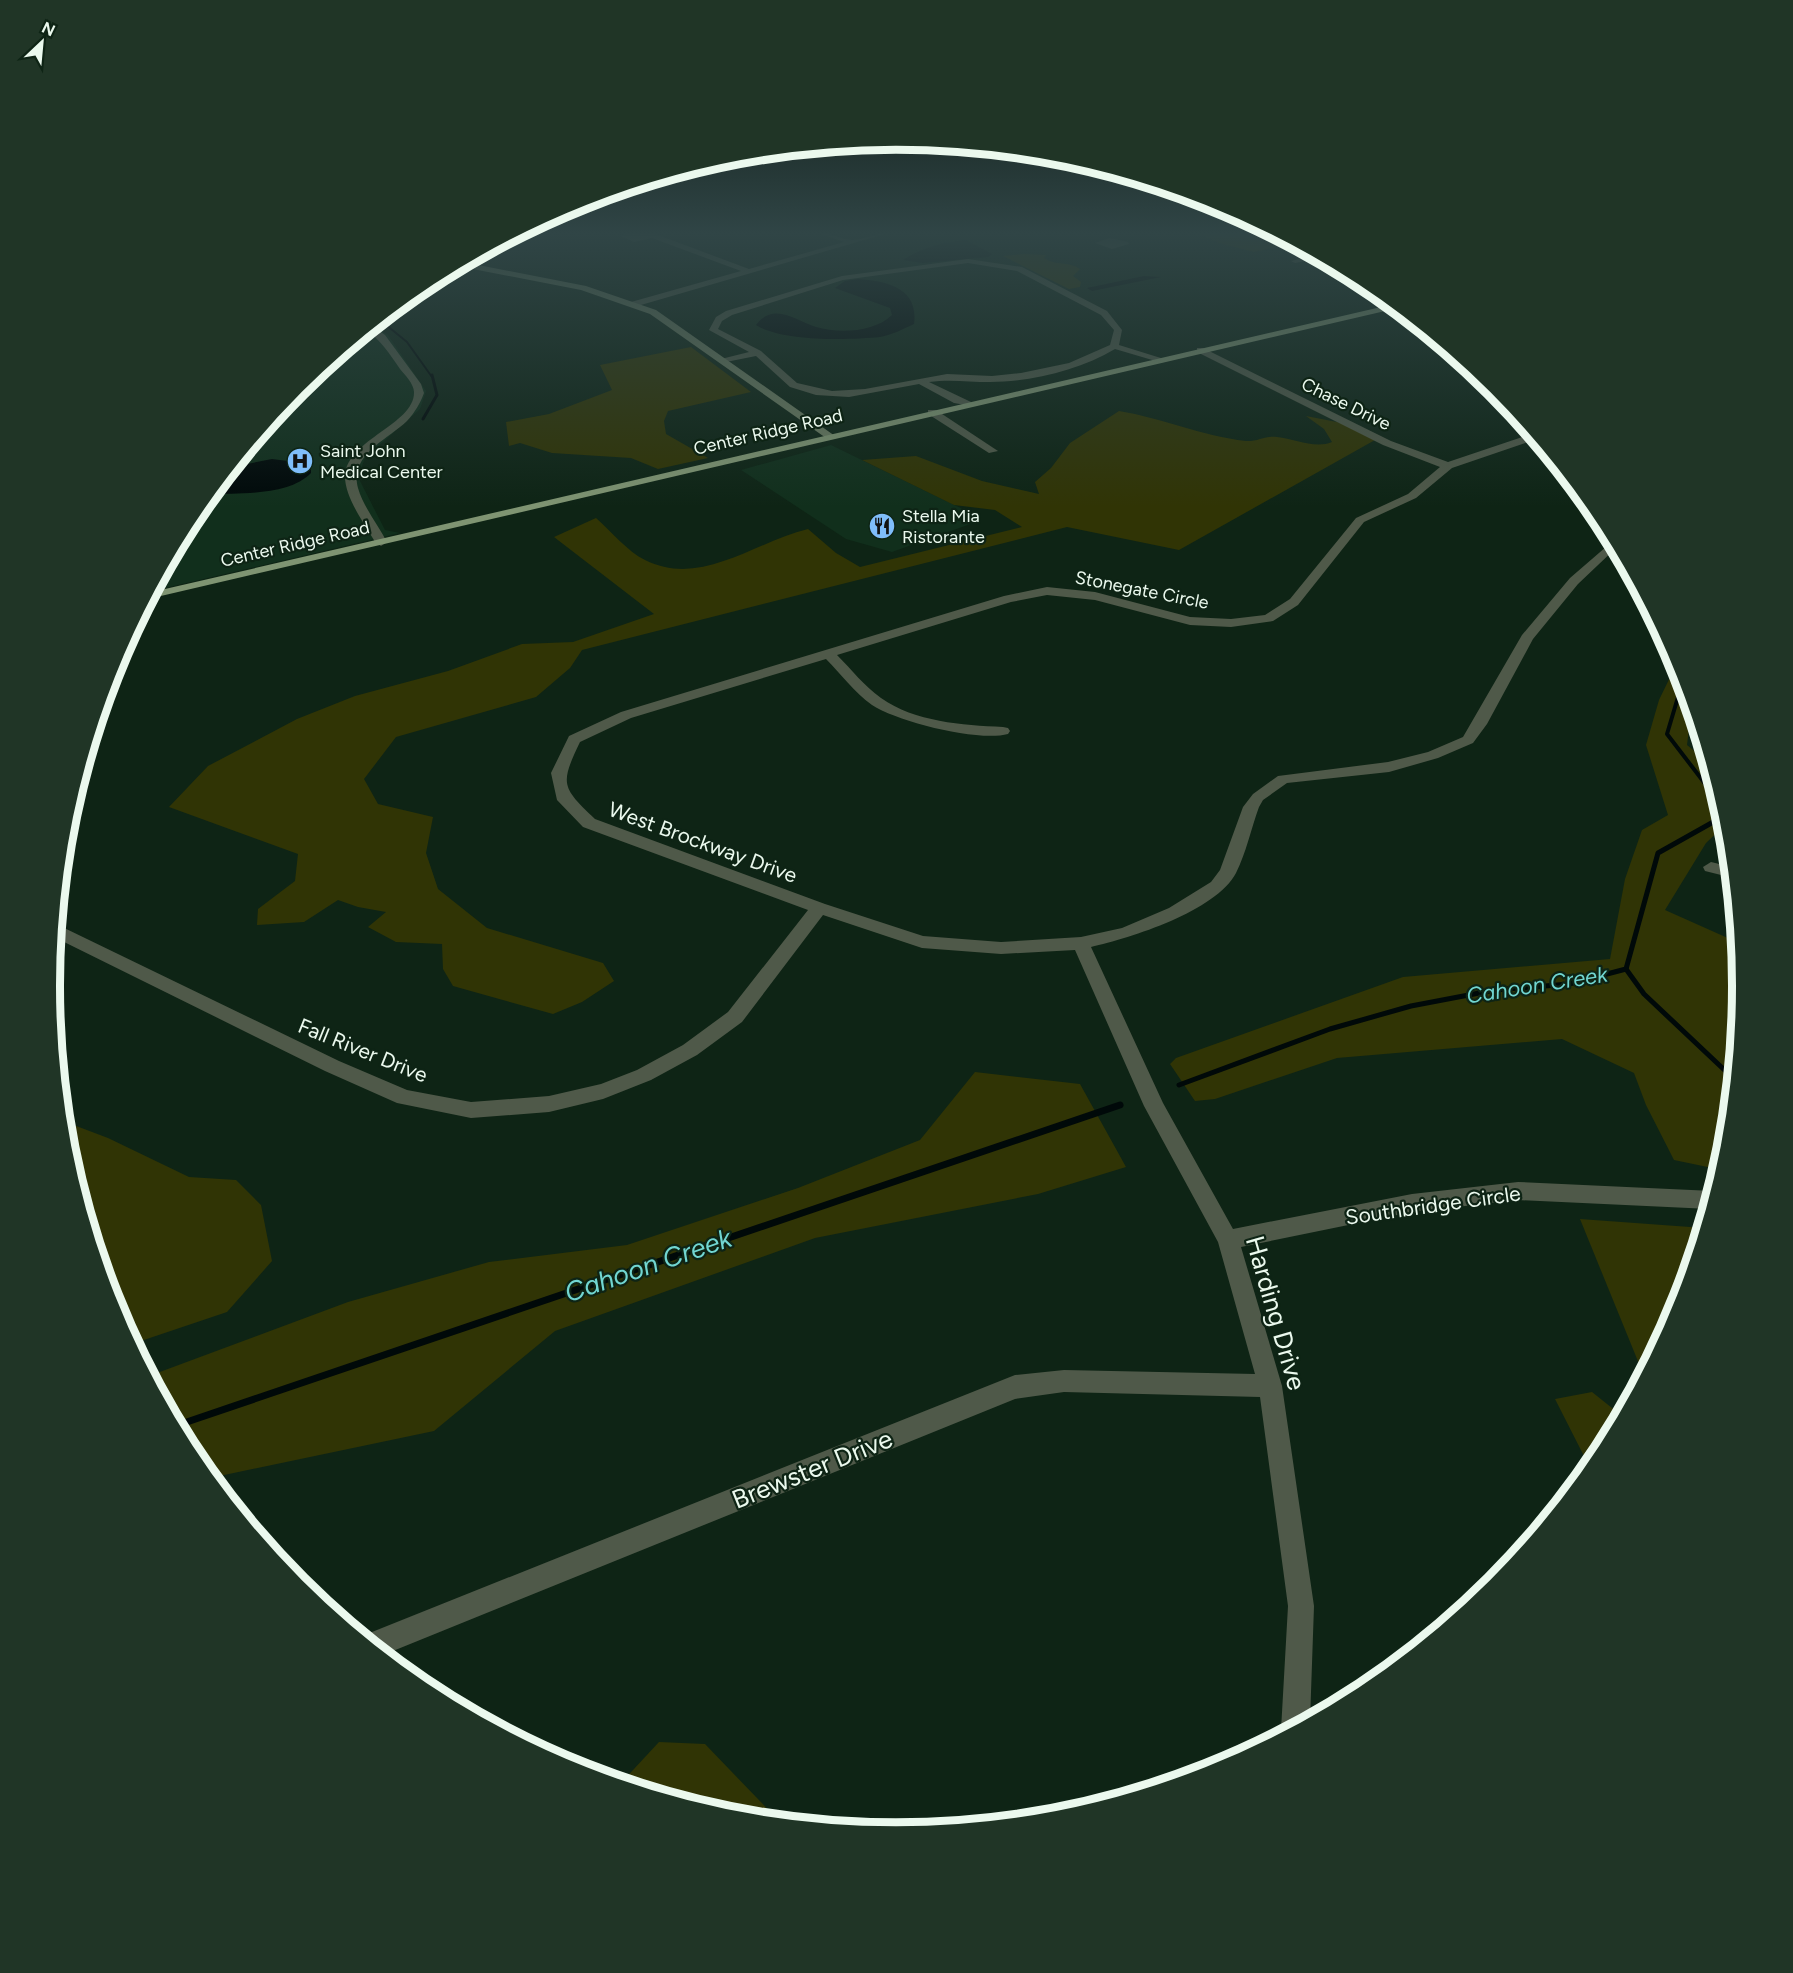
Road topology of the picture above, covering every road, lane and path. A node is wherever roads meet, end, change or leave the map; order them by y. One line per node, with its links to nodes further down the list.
1 (671, 323): 10 (street)
2 (717, 323): 8 (street)
3 (1112, 323): 6 (street)
4 (1320, 323): 7 (main road, Center Ridge Road)
5 (375, 333): 18 (street)
6 (1114, 346): 9 (street); 11 (street)
7 (1200, 350): 9 (main road, Center Ridge Road); 17 (street, Chase Drive)
8 (758, 353): 10 (street); 11 (street)
9 (1159, 359): 12 (main road, Center Ridge Road)
10 (724, 361): 14 (street)
11 (922, 382): 12 (street)
12 (968, 404): 13 (main road, Center Ridge Road)
13 (932, 412): 14 (main road, Center Ridge Road); 16 (street)
14 (830, 436): 18 (main road, Center Ridge Road)
15 (1528, 438): 17 (street, Stonegate Circle)
16 (993, 451)
17 (1448, 466): 21 (street, Stonegate Circle)
18 (381, 542): 20 (main road, Center Ridge Road)
19 (1609, 549): 27 (street, West Brockway Drive)
20 (158, 594)
21 (830, 654): 22 (street); 25 (street, West Brockway Drive)
22 (1003, 731)
23 (1711, 867): 24 (street)
24 (1725, 871)
25 (819, 908): 26 (street, Fall River Drive); 27 (street, West Brockway Drive)
26 (62, 933)
27 (1081, 943): 29 (street, Harding Drive)
28 (1705, 1200): 29 (street, Southbridge Circle)
29 (1227, 1240): 30 (street, Harding Drive)
30 (1270, 1386): 31 (street, Brewster Drive); 32 (street, Harding Drive)
31 (379, 1643)
32 (1294, 1722)

